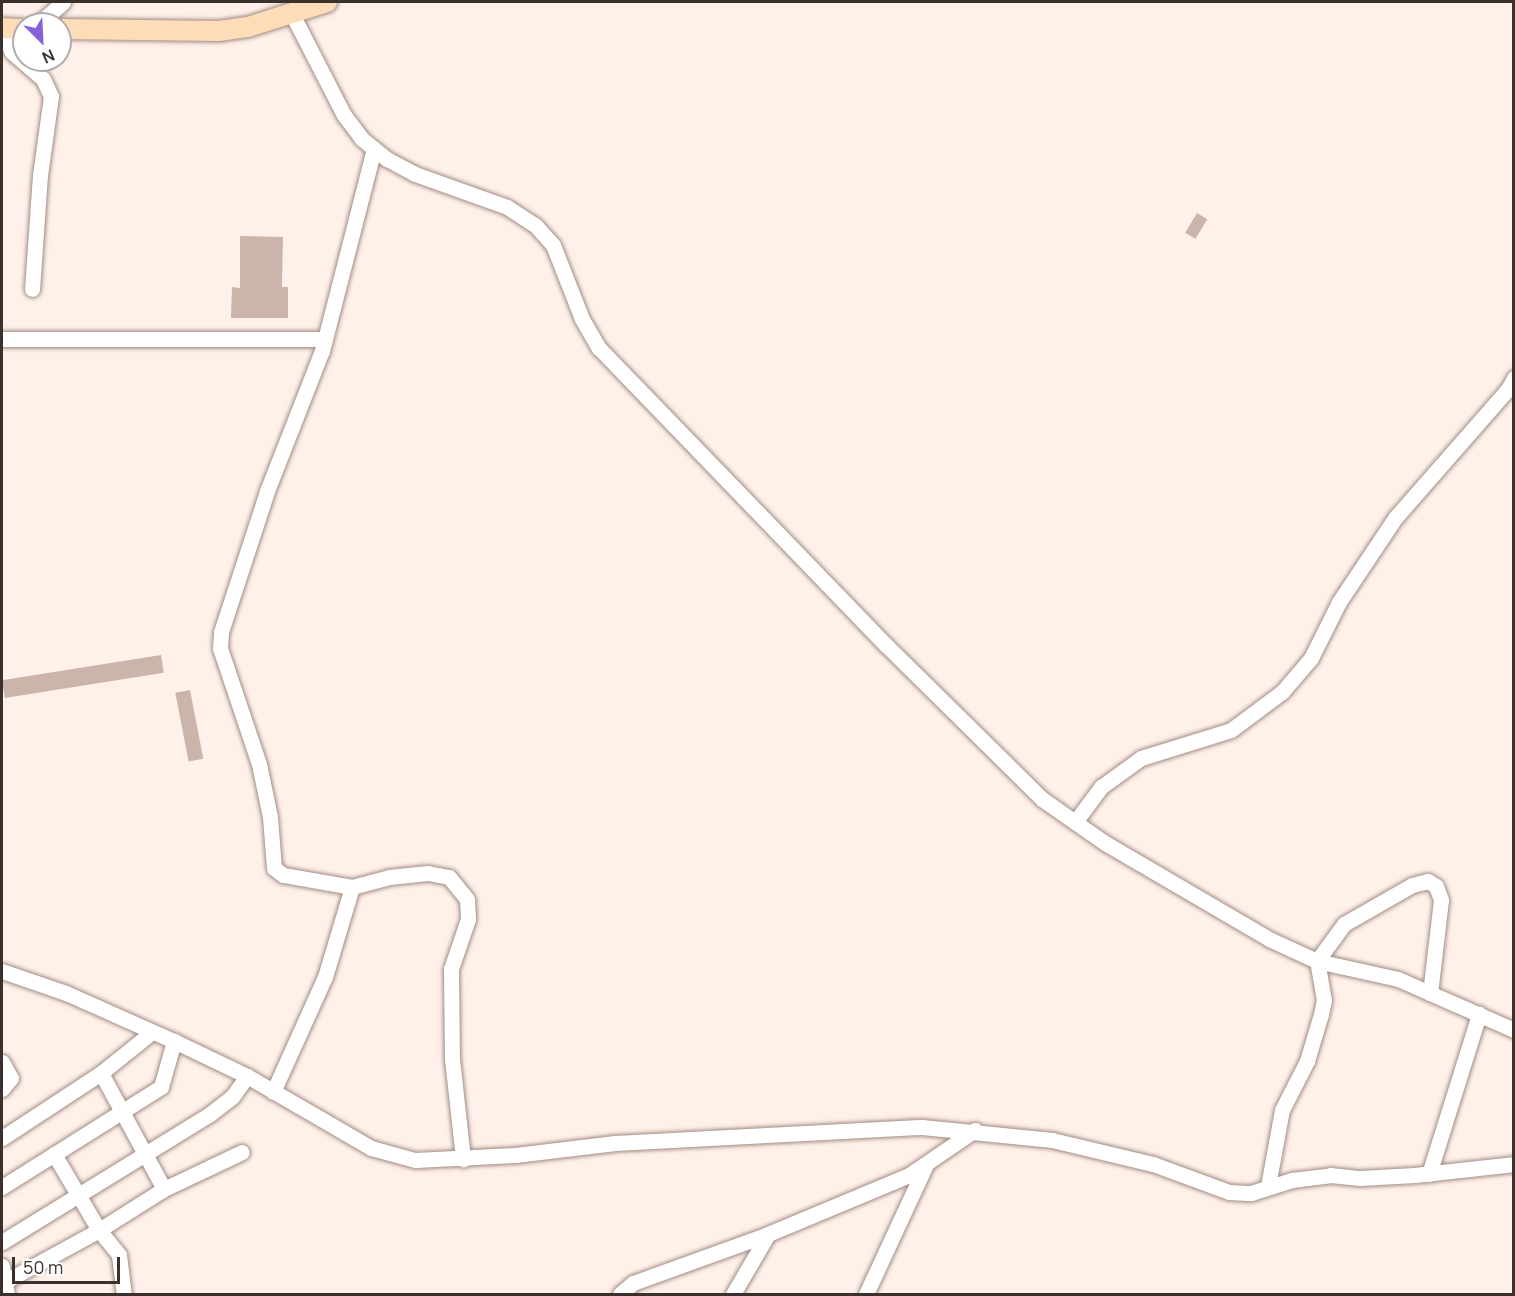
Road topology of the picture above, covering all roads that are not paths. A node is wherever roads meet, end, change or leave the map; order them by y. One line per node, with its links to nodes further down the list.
1 (63, 2): 3 (street)
2 (327, 2): 4 (main road)
3 (52, 12)
4 (292, 14): 5 (main road); 7 (street)
5 (72, 29)
6 (2, 30): 8 (street)
7 (374, 149): 10 (street); 12 (street)
8 (32, 289)
9 (2, 339): 10 (street)
10 (325, 339): 13 (street)
11 (1514, 378): 12 (street)
12 (1075, 822): 14 (street)
13 (352, 887): 25 (street); 32 (street)
14 (1317, 961): 16 (street); 16 (street); 36 (street)
15 (2, 971): 19 (street)
16 (1430, 993): 17 (street)
17 (1479, 1014): 18 (street); 35 (street)
18 (1514, 1030)
19 (152, 1032): 20 (street); 22 (street)
20 (174, 1041): 23 (street); 26 (street)
21 (2, 1062): 24 (street)
22 (101, 1073): 26 (street); 28 (street)
23 (247, 1076): 25 (street); 29 (street)
24 (2, 1089)
25 (273, 1092): 32 (street)
26 (122, 1112): 29 (street); 31 (street)
27 (975, 1130): 32 (street); 34 (street); 36 (street)
28 (2, 1138)
29 (143, 1152): 38 (street); 39 (street)
30 (242, 1152): 38 (street)
31 (54, 1154): 37 (street); 39 (street)
32 (463, 1159)
33 (1514, 1164): 35 (street)
34 (926, 1165): 41 (street); 47 (street)
35 (1428, 1174): 36 (street)
36 (1268, 1186)
37 (2, 1187)
38 (164, 1189): 40 (street)
39 (78, 1194): 40 (street); 42 (street)
40 (99, 1230): 43 (street); 44 (street)
41 (768, 1234): 45 (street); 46 (street)
42 (2, 1242)
43 (5, 1280)
44 (124, 1294)
45 (620, 1294)
46 (733, 1294)
47 (866, 1294)

